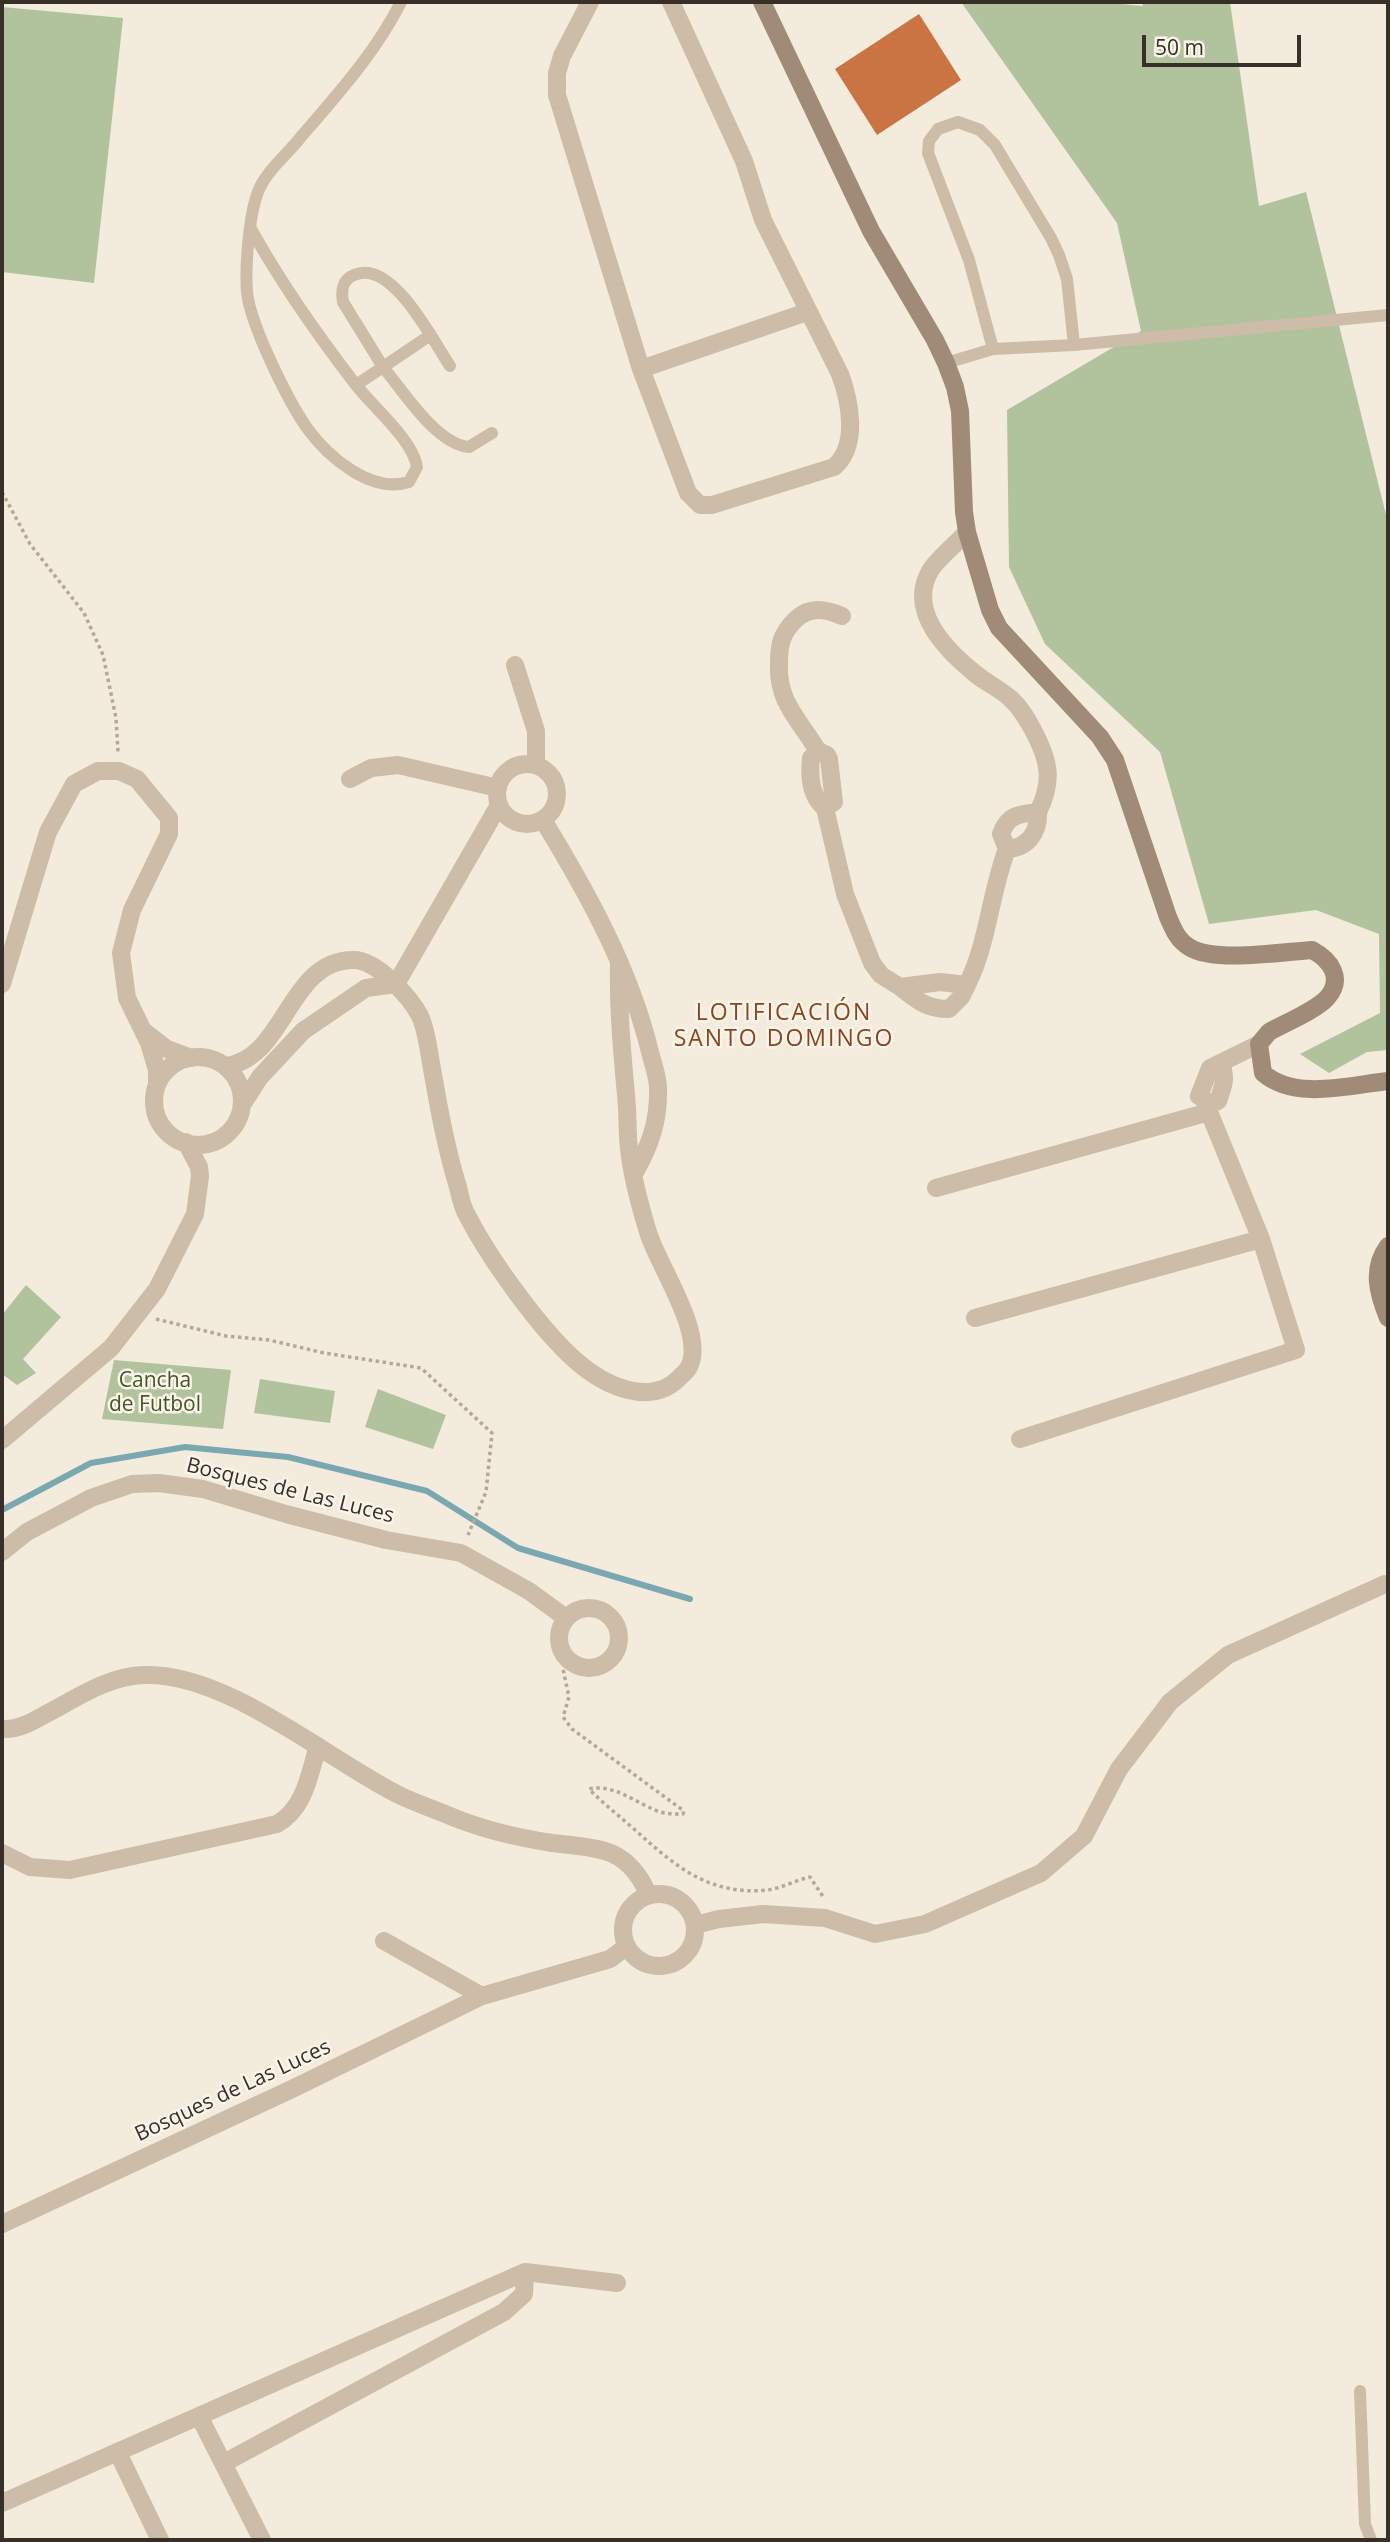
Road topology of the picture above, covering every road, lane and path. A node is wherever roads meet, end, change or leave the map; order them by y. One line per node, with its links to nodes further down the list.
1 (401, 2): 5 (lane)
2 (590, 2): 14 (street)
3 (671, 2): 6 (street)
4 (762, 2): 11 (main road)
5 (251, 229): 15 (lane); 15 (lane)
6 (807, 312): 14 (street); 14 (street)
7 (1388, 315): 9 (lane)
8 (429, 336): 12 (lane); 13 (lane); 13 (lane)
9 (1074, 345): 10 (lane); 10 (lane)
10 (993, 349): 11 (lane)
11 (946, 363): 18 (main road)
12 (450, 366)
13 (383, 368): 15 (lane); 16 (lane)
14 (641, 369)
15 (356, 384)
16 (492, 433)
17 (2, 492): 22 (path)
18 (967, 532): 25 (street); 34 (main road)
19 (842, 616): 32 (street)
20 (515, 665): 21 (street)
21 (536, 765): 24 (street); 26 (street)
22 (119, 771): 29 (street); 33 (street)
23 (350, 779): 24 (street)
24 (498, 796): 26 (street); 30 (street)
25 (1038, 812): 27 (street); 27 (street)
26 (543, 820): 28 (street)
27 (1007, 849): 31 (street)
28 (619, 963): 43 (street); 43 (street)
29 (2, 984)
30 (396, 984): 36 (street); 39 (street); 43 (street)
31 (967, 985): 32 (street); 32 (street)
32 (900, 987)
33 (142, 1030): 35 (street); 38 (street)
34 (1259, 1044): 37 (main road); 40 (street)
35 (191, 1058): 36 (street); 38 (street)
36 (225, 1066): 39 (street)
37 (1388, 1081)
38 (157, 1085): 42 (street)
39 (242, 1105): 41 (street)
40 (1209, 1108): 45 (street); 46 (street)
41 (220, 1139): 42 (street); 44 (street)
42 (186, 1142): 44 (street)
43 (634, 1174)
44 (200, 1176): 48 (street)
45 (936, 1188)
46 (1261, 1240): 49 (street); 51 (street)
47 (1388, 1246): 50 (main road)
48 (139, 1313): 52 (street); 53 (path)
49 (975, 1318)
50 (1388, 1318)
51 (1020, 1439)
52 (2, 1440)
53 (466, 1541)
54 (2, 1552): 56 (street, Bosques de Las Luces)
55 (1385, 1584): 62 (street)
56 (566, 1618): 57 (street); 57 (street)
57 (565, 1656): 62 (path)
58 (2, 1729): 59 (street)
59 (318, 1746): 60 (street); 61 (street)
60 (2, 1853)
61 (648, 1894): 63 (street); 65 (street)
62 (825, 1918): 63 (street)
63 (695, 1925): 65 (street)
64 (384, 1941): 66 (street)
65 (626, 1947): 66 (street, Bosques de Las Luces)
66 (482, 1996): 67 (street, Bosques de Las Luces)
67 (2, 2224)
68 (525, 2272): 69 (street); 71 (street); 73 (street)
69 (617, 2283)
70 (1360, 2390): 77 (lane)
71 (199, 2416): 72 (street); 73 (street)
72 (118, 2453): 74 (street); 75 (street)
73 (224, 2463): 76 (street)
74 (2, 2503)
75 (160, 2540)
76 (262, 2540)
77 (1371, 2540)

